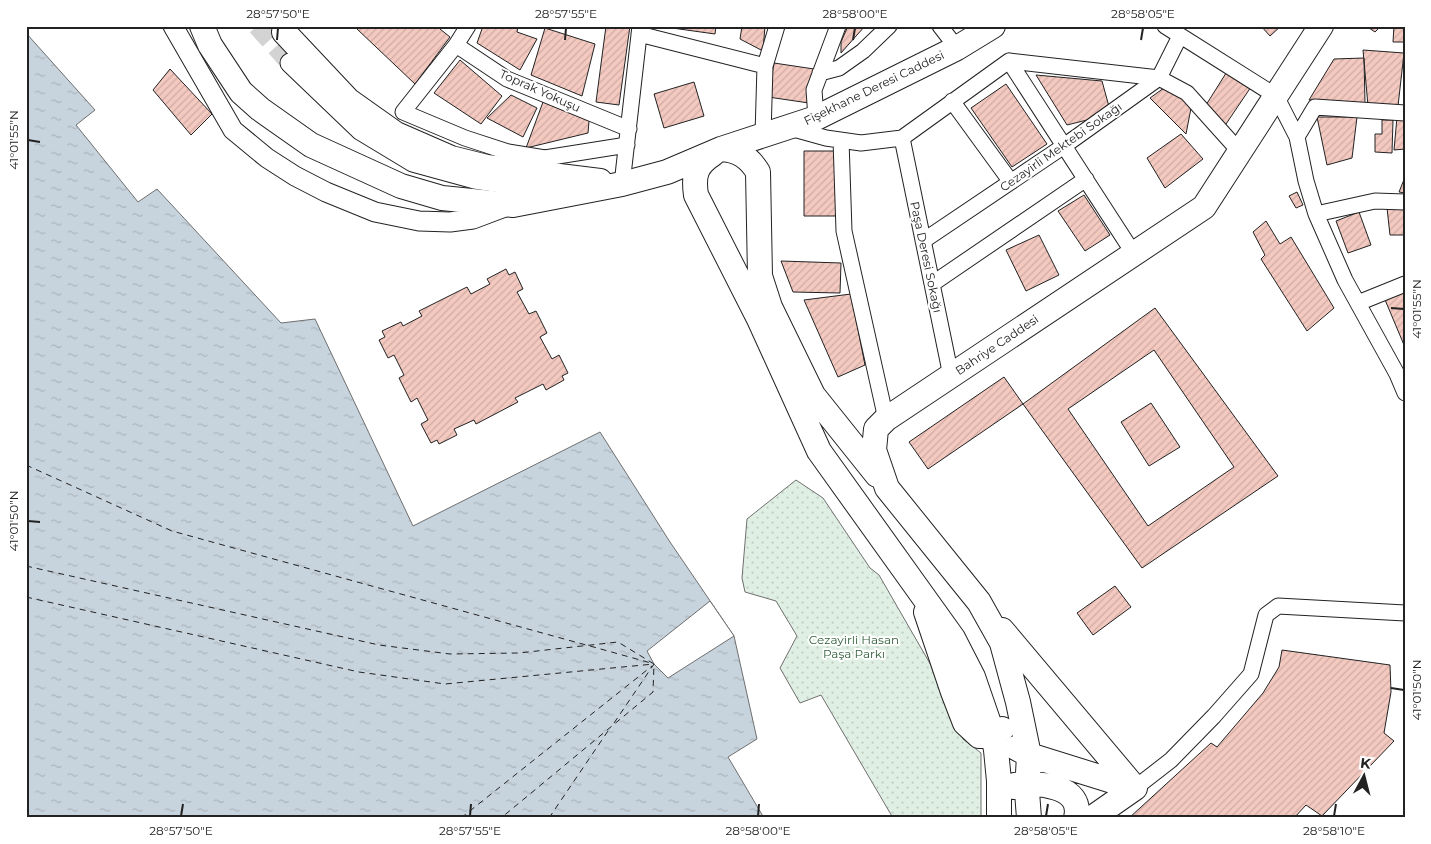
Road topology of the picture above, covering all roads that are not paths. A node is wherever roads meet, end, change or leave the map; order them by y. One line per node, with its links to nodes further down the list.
1 (173, 26): 42 (street)
2 (202, 26): 42 (main road, Fişekhane Deresi Caddesi)
3 (468, 26): 14 (street)
4 (777, 26): 18 (street)
5 (838, 26): 19 (street)
6 (889, 26): 19 (street)
7 (940, 26): 15 (street)
8 (993, 26): 15 (main road, Fişekhane Deresi Caddesi)
9 (1165, 26): 13 (street)
10 (1321, 26): 21 (main road, Bahriye Caddesi)
11 (640, 30): 18 (street); 26 (street)
12 (284, 32): 36 (main road)
13 (1180, 36): 20 (street, Cezayirli Mektebi Sokağı); 21 (street)
14 (456, 45): 26 (street, Toprak Yokuşu); 31 (street)
15 (958, 48): 24 (main road, Fişekhane Deresi Caddesi)
16 (1009, 61): 20 (street); 22 (street); 32 (street)
17 (290, 63): 36 (street)
18 (765, 66): 27 (street)
19 (820, 73): 24 (street)
20 (1159, 78): 32 (street, Cezayirli Mektebi Sokağı); 34 (street)
21 (1276, 96): 28 (street); 34 (main road, Bahriye Caddesi)
22 (952, 102): 29 (street); 38 (street)
23 (1405, 113): 28 (street)
24 (816, 118): 25 (main road, Fişekhane Deresi Caddesi)
25 (788, 127): 27 (main road, Fişekhane Deresi Caddesi); 30 (street)
26 (629, 129): 31 (street)
27 (764, 135): 33 (main road, Fişekhane Deresi Caddesi)
28 (1297, 137): 43 (street)
29 (902, 138): 30 (street); 44 (street, Paşa Deresi Sokağı)
30 (841, 140): 52 (street)
31 (627, 145): 39 (street)
32 (1064, 146): 37 (street); 38 (street, Cezayirli Mektebi Sokağı)
33 (721, 149): 35 (main road, Fişekhane Deresi Caddesi); 40 (main road); 53 (main road)
34 (1240, 152): 45 (main road, Bahriye Caddesi)
35 (667, 172): 39 (main road, Fişekhane Deresi Caddesi); 40 (main road)
36 (586, 179): 39 (main road)
37 (1086, 179): 45 (street); 46 (street)
38 (1011, 182): 44 (street, Cezayirli Mektebi Sokağı)
39 (622, 184): 42 (main road, Fişekhane Deresi Caddesi)
40 (696, 195): 57 (main road)
41 (1405, 202): 43 (street)
42 (513, 204)
43 (1316, 214): 48 (street)
44 (923, 241): 46 (street, Paşa Deresi Sokağı)
45 (1134, 254): 50 (main road, Bahriye Caddesi)
46 (932, 284): 50 (street, Paşa Deresi Sokağı)
47 (1405, 284): 48 (street)
48 (1358, 303): 49 (street)
49 (1401, 372): 51 (street)
50 (951, 376): 52 (main road, Bahriye Caddesi)
51 (1405, 393)
52 (886, 419): 53 (main road, Bahriye Caddesi)
53 (887, 488): 54 (main road, Bahriye Caddesi)
54 (979, 602): 56 (main road, Bahriye Caddesi); 60 (main road)
55 (1405, 613): 60 (street)
56 (1018, 702): 57 (main road); 58 (main road, Bahriye Caddesi)
57 (993, 735): 58 (main road); 61 (main road)
58 (1029, 755): 59 (main road, Bahriye Caddesi); 60 (main road)
59 (1028, 784): 61 (main road); 62 (main road, Bahriye Caddesi); 63 (main road)
60 (1135, 788): 64 (main road)
61 (999, 814)
62 (1029, 818)
63 (1076, 818)
64 (1092, 818)

